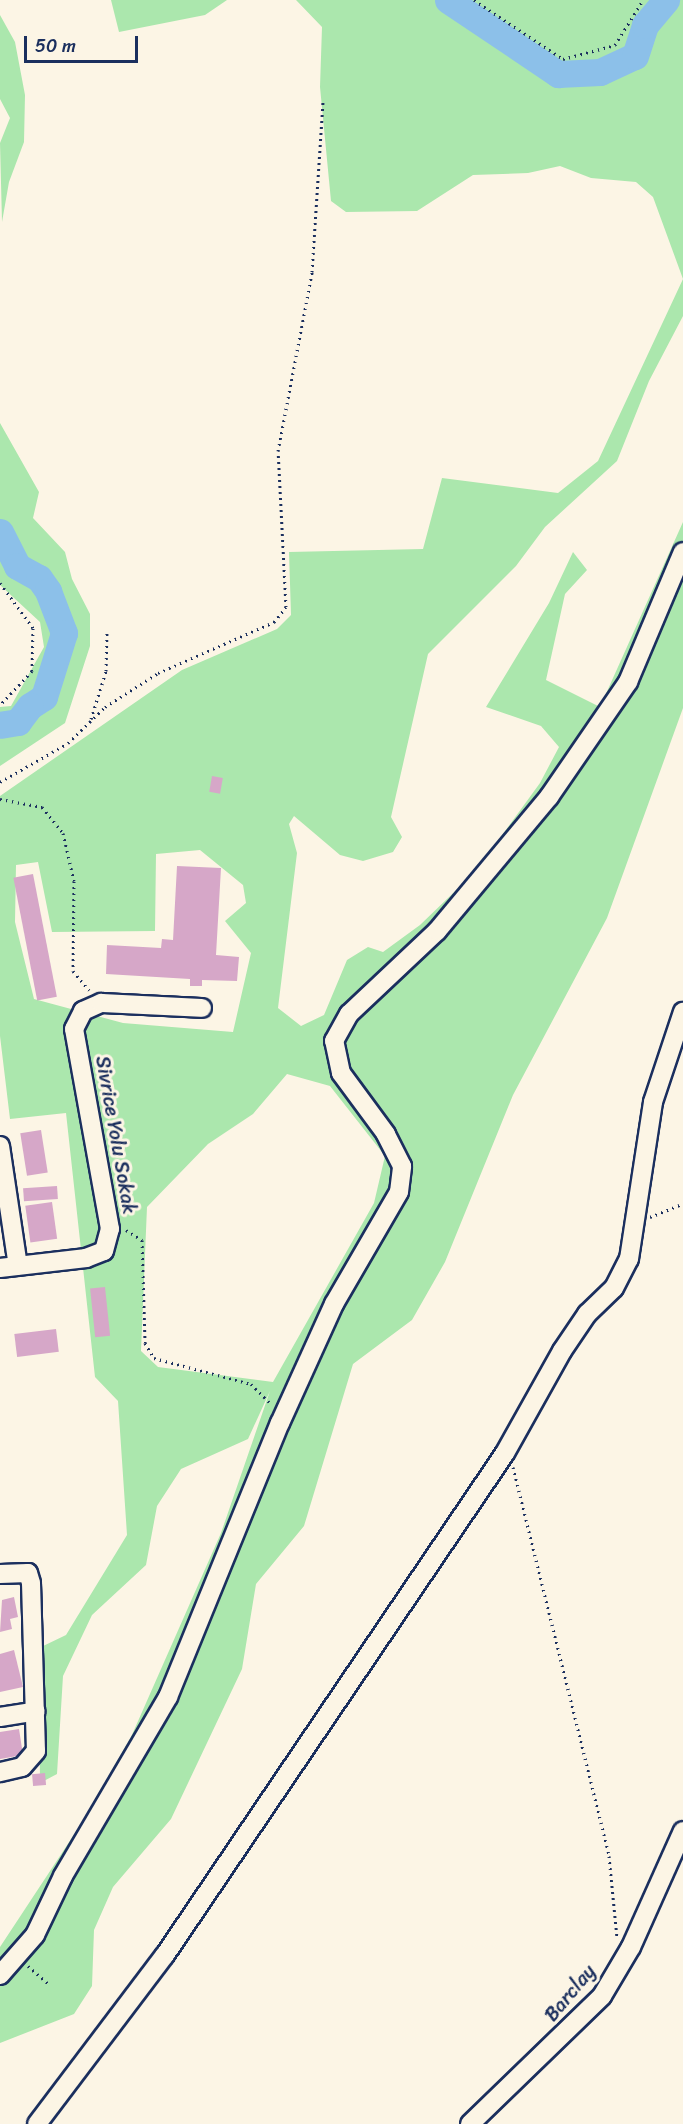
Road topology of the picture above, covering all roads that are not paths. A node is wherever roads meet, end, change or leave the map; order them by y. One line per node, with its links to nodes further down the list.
1 (683, 552): 11 (street)
2 (202, 1008): 5 (street, Sivrice Yolu Sokak)
3 (683, 1012): 12 (street)
4 (0, 1146): 5 (street)
5 (9, 1267)
6 (0, 1574): 7 (street)
7 (36, 1711): 8 (street); 9 (street)
8 (0, 1717)
9 (0, 1772)
10 (683, 1831): 13 (street, Barclay)
11 (0, 1975)
12 (37, 2124)
13 (470, 2124)

